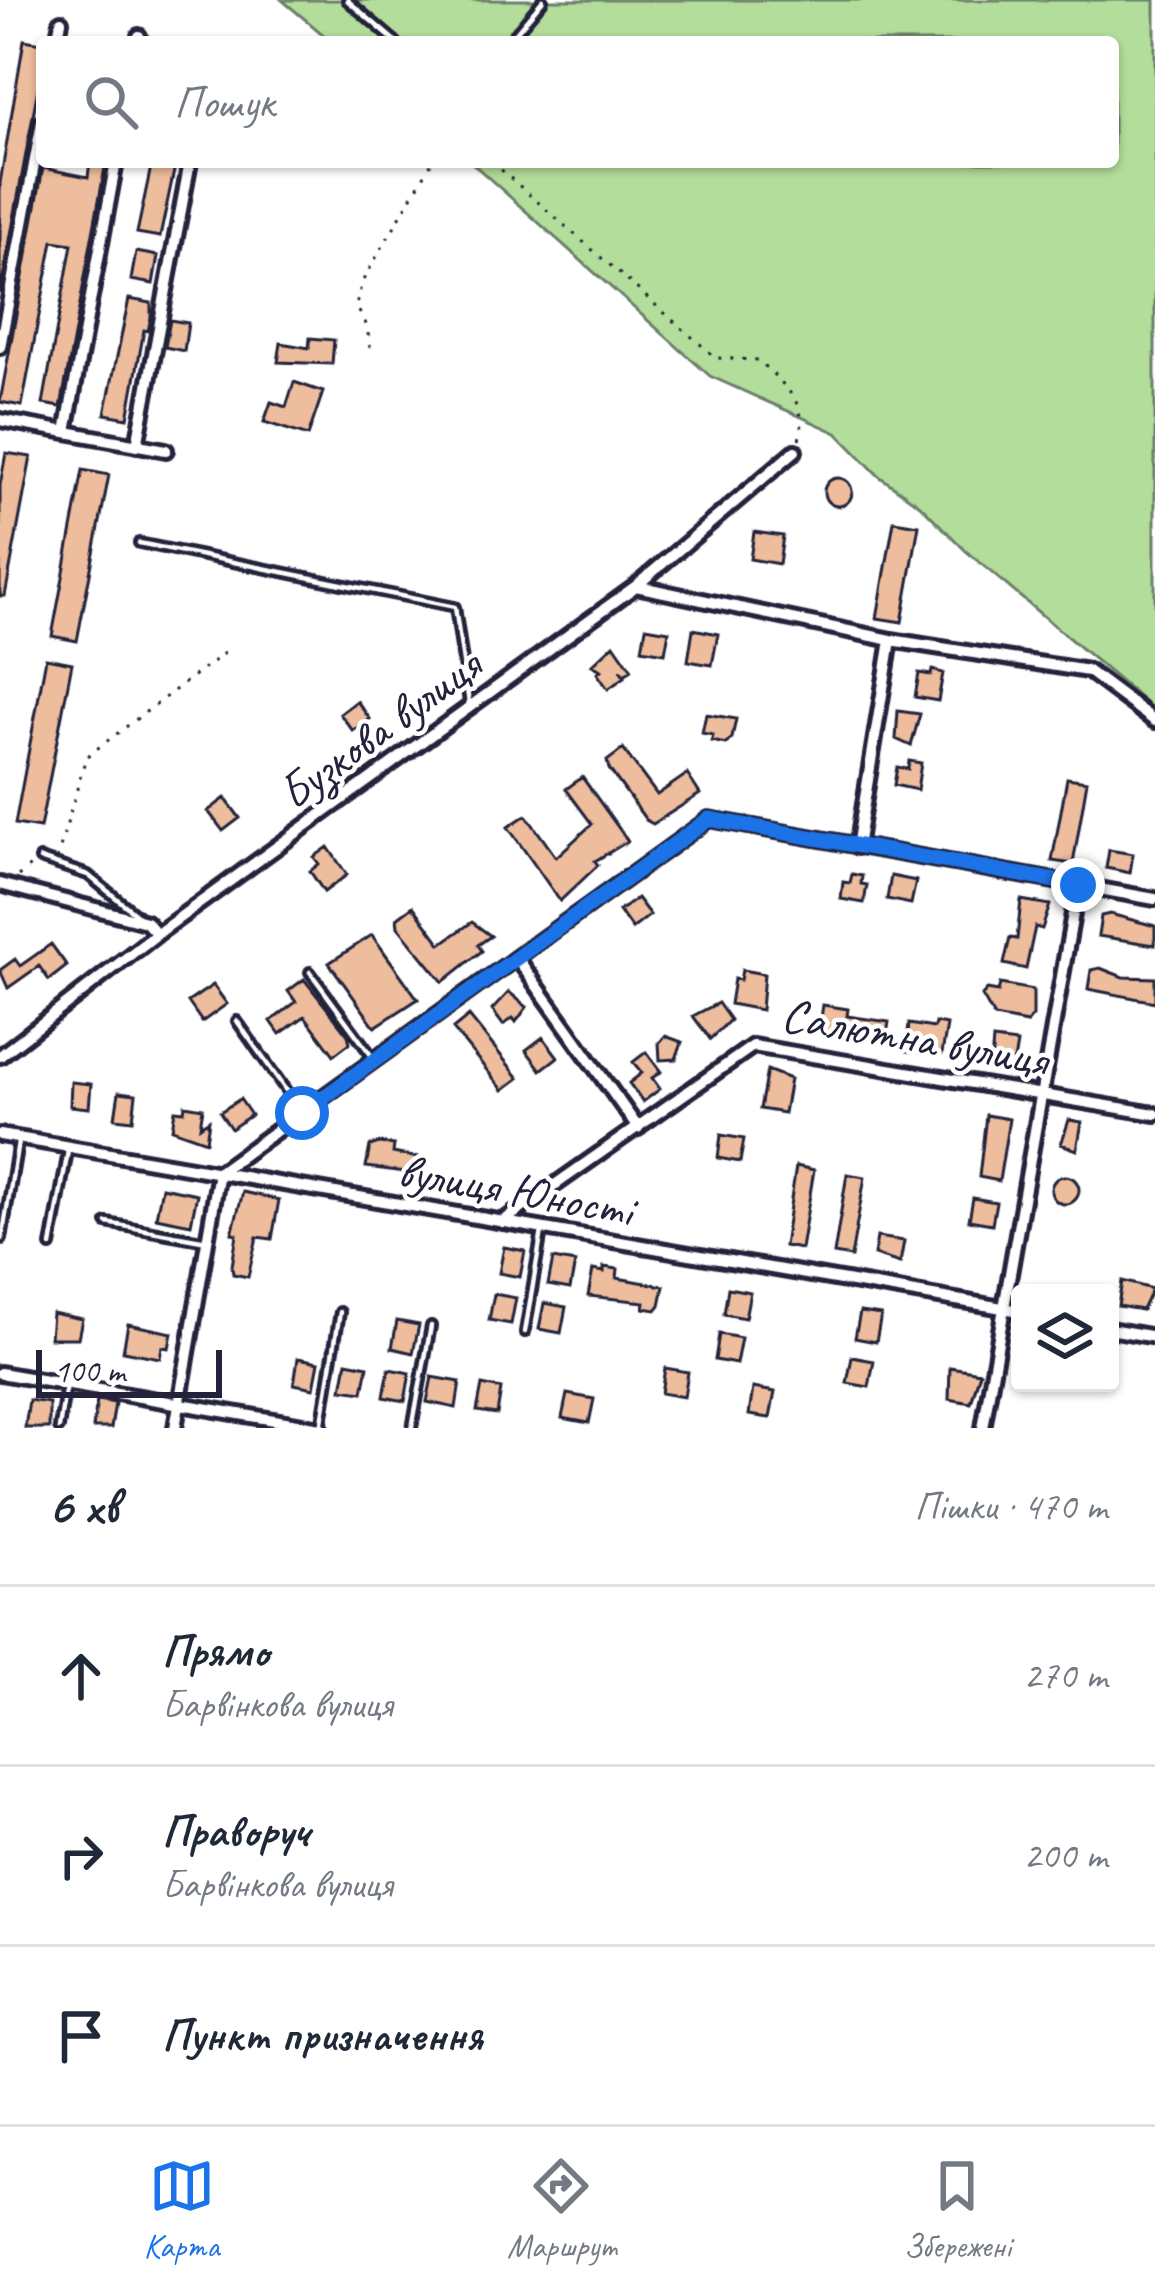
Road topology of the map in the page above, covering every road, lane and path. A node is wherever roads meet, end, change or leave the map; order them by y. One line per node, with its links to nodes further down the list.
1 (347, 0): 5 (lane)
2 (543, 0): 6 (lane)
3 (61, 21): 4 (street)
4 (58, 36)
5 (389, 36)
6 (513, 36)
7 (36, 154): 12 (street)
8 (115, 168): 15 (street)
9 (189, 168): 16 (street)
10 (429, 168): 13 (path)
11 (499, 168): 18 (path)
12 (0, 347)
13 (370, 348)
14 (0, 420): 15 (street)
15 (66, 432): 16 (street)
16 (137, 445): 17 (street)
17 (166, 450)
18 (795, 451): 20 (street, Бузкова вулиця)
19 (139, 543): 23 (lane)
20 (636, 586): 21 (street); 23 (street, Бузкова вулиця)
21 (891, 640): 24 (street); 25 (street)
22 (228, 650): 27 (path)
23 (469, 706): 32 (street, Бузкова вулиця)
24 (1155, 721)
25 (857, 847): 28 (street); 33 (street)
26 (40, 859): 27 (lane); 29 (path)
27 (57, 861): 31 (lane)
28 (1078, 885): 30 (street); 38 (street)
29 (2, 886): 31 (street)
30 (1155, 899)
31 (146, 922): 32 (street)
32 (157, 934): 36 (street, Бузкова вулиця)
33 (518, 958): 37 (street); 41 (street)
34 (310, 972): 37 (lane)
35 (237, 1021): 39 (lane)
36 (0, 1056)
37 (375, 1060): 39 (street)
38 (1039, 1094): 40 (street, Салютна вулиця); 41 (street, Салютна вулиця); 52 (street)
39 (302, 1113): 45 (street)
40 (1155, 1114)
41 (638, 1129): 46 (street, Салютна вулиця)
42 (0, 1135): 43 (street, вулиця Юності)
43 (20, 1137): 44 (street, вулиця Юності); 49 (lane)
44 (69, 1146): 45 (street, вулиця Юності); 51 (lane)
45 (219, 1172): 46 (street, вулиця Юності); 50 (street)
46 (502, 1222): 48 (street, вулиця Юності)
47 (107, 1223): 50 (lane)
48 (542, 1230): 52 (street, вулиця Юності); 57 (lane)
49 (2, 1238)
50 (207, 1240): 61 (street)
51 (50, 1246)
52 (1004, 1308): 53 (street, вулиця Юності); 66 (street)
53 (1011, 1309)
54 (340, 1312): 64 (lane)
55 (431, 1326): 65 (lane)
56 (1119, 1330): 58 (street)
57 (525, 1331)
58 (1155, 1337)
59 (0, 1373): 60 (street)
60 (66, 1385): 61 (street); 62 (lane)
61 (179, 1404): 63 (street); 64 (street)
62 (59, 1428)
63 (175, 1428)
64 (321, 1428)
65 (412, 1428)
66 (983, 1428)

